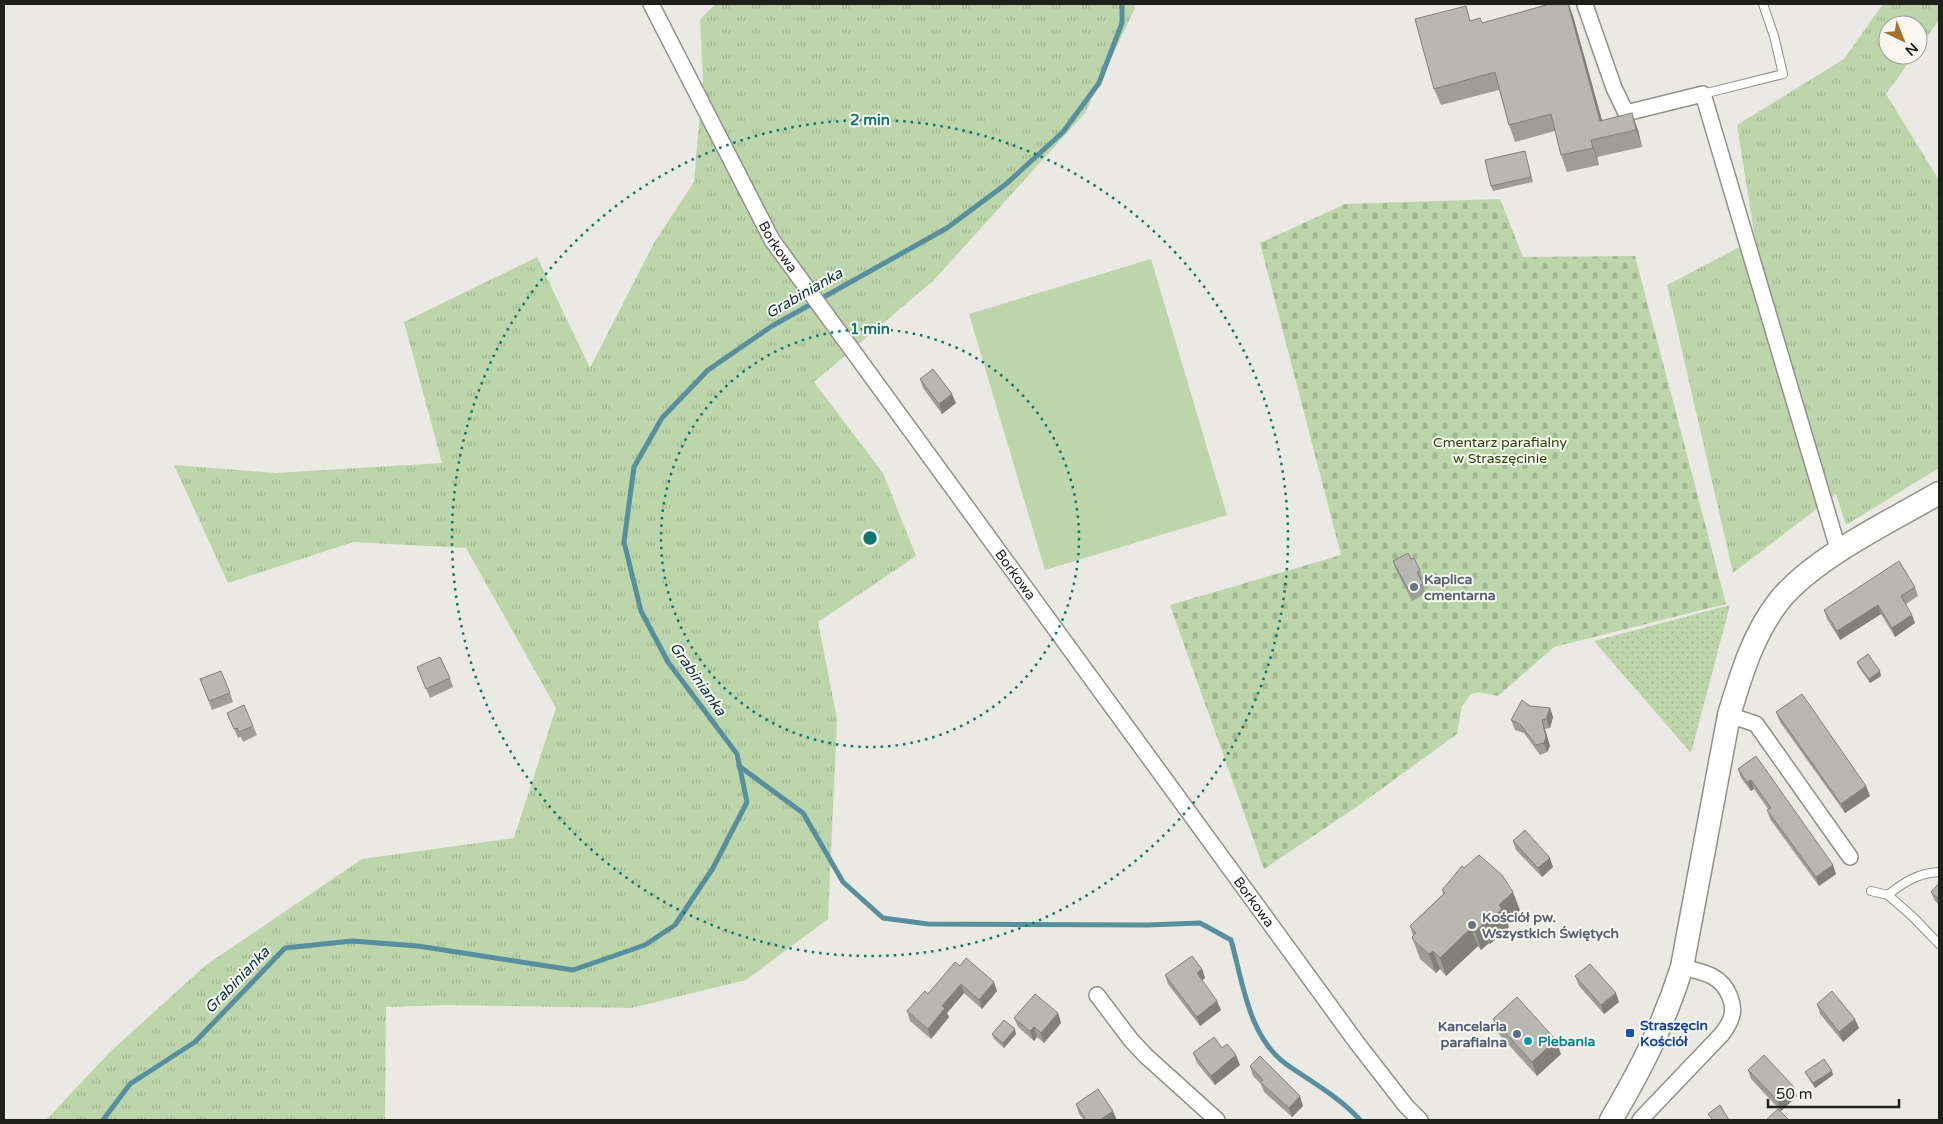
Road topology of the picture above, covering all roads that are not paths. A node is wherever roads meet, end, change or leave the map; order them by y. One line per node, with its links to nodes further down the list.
1 (651, 4): 16 (street, Borkowa)
2 (1763, 4): 4 (lane)
3 (1585, 5): 4 (street)
4 (1703, 94): 6 (street)
5 (1939, 493): 6 (street)
6 (1839, 552): 7 (street)
7 (1729, 715): 8 (street); 13 (street)
8 (1850, 857)
9 (1939, 872): 11 (lane)
10 (1871, 891): 11 (lane)
11 (1888, 895): 12 (lane)
12 (1939, 944)
13 (1682, 967): 17 (street); 18 (street)
14 (1097, 995): 15 (street)
15 (1217, 1120)
16 (1420, 1120)
17 (1611, 1120)
18 (1640, 1120)

